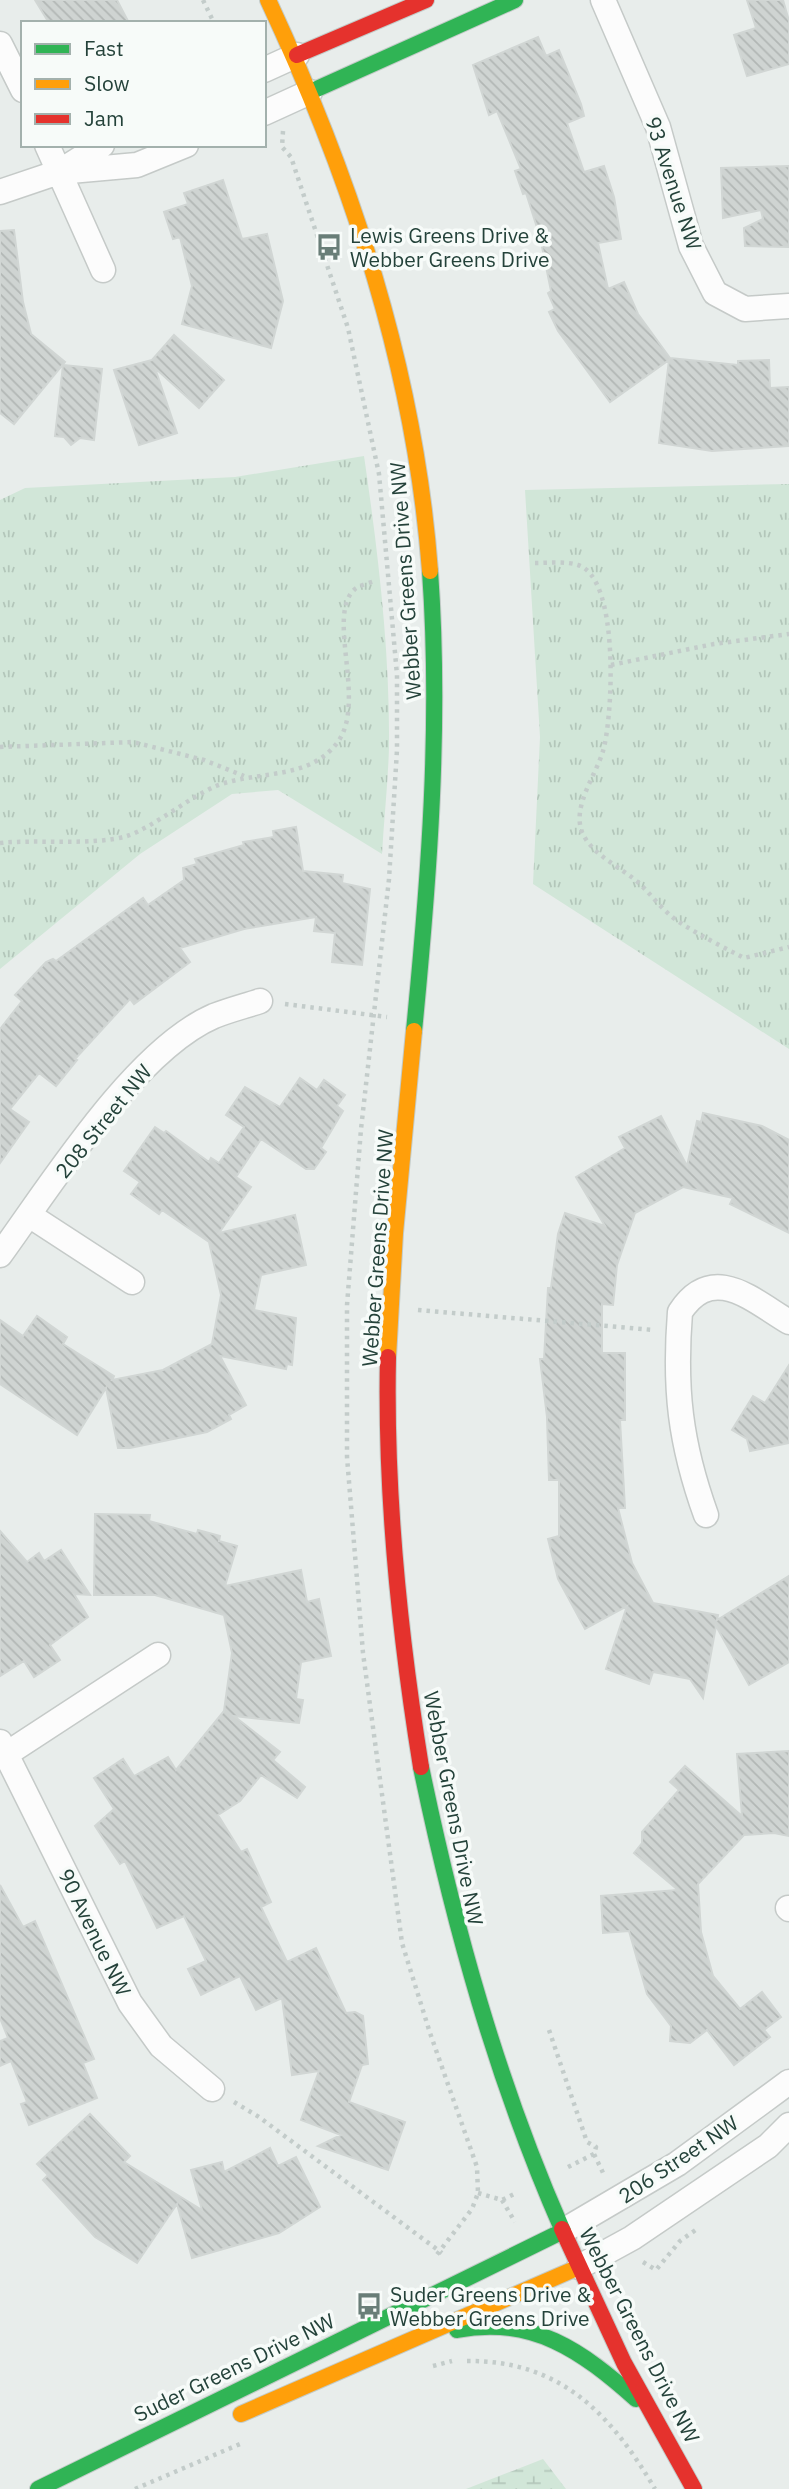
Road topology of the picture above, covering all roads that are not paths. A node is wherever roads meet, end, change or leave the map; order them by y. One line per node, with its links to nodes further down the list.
1 (268, 0): 6 (main road, Webber Greens Drive NW)
2 (426, 0): 6 (main road)
3 (515, 0): 9 (main road)
4 (603, 0): 17 (street, 93 Avenue NW)
5 (0, 44): 8 (street)
6 (297, 55): 7 (street); 9 (main road, Webber Greens Drive NW)
7 (266, 69)
8 (21, 86)
9 (310, 92): 10 (street); 29 (main road, Webber Greens Drive NW)
10 (266, 112)
11 (48, 147): 14 (street)
12 (99, 147): 14 (street)
13 (181, 147): 14 (street)
14 (59, 172): 15 (street); 16 (street)
15 (0, 192)
16 (103, 270)
17 (789, 306)
18 (260, 1001): 19 (street, 208 Street NW)
19 (29, 1215): 20 (street, 208 Street NW); 21 (street)
20 (0, 1255)
21 (132, 1282)
22 (789, 1322): 23 (street)
23 (706, 1515)
24 (158, 1655): 25 (street, 90 Avenue NW)
25 (4, 1748): 27 (street, 90 Avenue NW)
26 (789, 2082): 29 (street, 206 Street NW)
27 (212, 2089)
28 (789, 2125): 30 (street, 206 Street NW)
29 (563, 2231): 30 (main road, Webber Greens Drive NW); 36 (main road, Suder Greens Drive NW)
30 (579, 2267): 31 (main road); 32 (main road, Webber Greens Drive NW)
31 (382, 2354): 32 (main road); 33 (main road)
32 (649, 2411): 35 (main road, Webber Greens Drive NW)
33 (231, 2418)
34 (156, 2450): 37 (main road, Suder Greens Drive NW)
35 (686, 2472): 38 (main road, Webber Greens Drive NW); 39 (main road, Webber Greens Drive NW)
36 (38, 2489)
37 (50, 2489)
38 (694, 2489)
39 (712, 2489)

